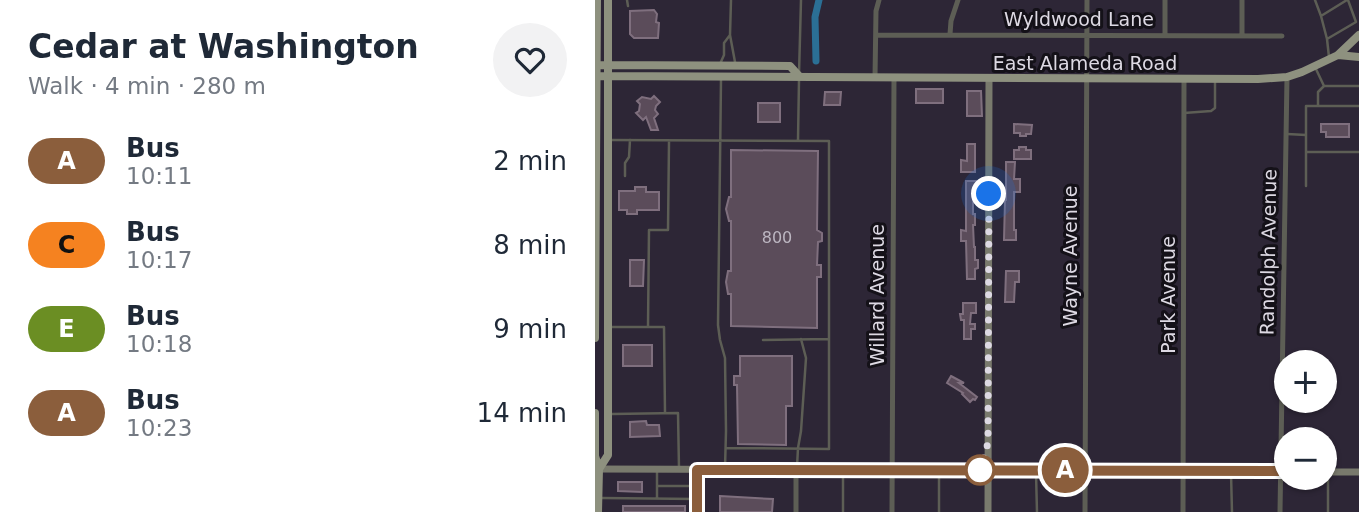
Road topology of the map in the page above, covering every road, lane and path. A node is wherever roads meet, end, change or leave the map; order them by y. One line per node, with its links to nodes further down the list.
1 (597, 0): 15 (main road)
2 (608, 0): 31 (main road)
3 (627, 0): 13 (lane)
4 (731, 0): 20 (lane)
5 (801, 0): 38 (lane)
6 (879, 0): 18 (street)
7 (958, 0): 19 (street)
8 (1087, 0): 21 (street, Wayne Avenue)
9 (1165, 0): 22 (street)
10 (1242, 0): 24 (street)
11 (1315, 0): 17 (lane)
12 (1347, 0): 14 (lane); 26 (lane)
13 (628, 6)
14 (1335, 8): 16 (lane); 17 (lane)
15 (596, 13): 30 (main road)
16 (1338, 15)
17 (1321, 16): 26 (lane)
18 (876, 34): 19 (street, Wyldwood Lane); 39 (street)
19 (950, 34): 21 (street, Wyldwood Lane)
20 (730, 35): 32 (lane); 33 (lane)
21 (1087, 35): 22 (street, Wyldwood Lane); 43 (street, Wayne Avenue)
22 (1165, 35): 24 (street, Wyldwood Lane)
23 (1359, 35): 27 (main road, East Alameda Road)
24 (1242, 36): 25 (street, Wyldwood Lane)
25 (1282, 36)
26 (1327, 39): 29 (lane)
27 (1338, 55): 28 (main road); 29 (main road, East Alameda Road)
28 (1359, 57)
29 (1329, 60): 34 (main road, East Alameda Road)
30 (596, 65): 31 (main road, East Alameda Road); 35 (main road)
31 (609, 65): 32 (main road, East Alameda Road); 36 (main road)
32 (719, 66): 33 (main road, East Alameda Road)
33 (736, 66): 38 (main road, East Alameda Road)
34 (1315, 67): 41 (main road, East Alameda Road); 46 (lane)
35 (596, 76): 36 (main road, East Alameda Road); 74 (main road)
36 (609, 76): 37 (main road, East Alameda Road); 67 (main road)
37 (721, 76): 38 (main road, East Alameda Road); 70 (lane)
38 (799, 76): 39 (main road, East Alameda Road); 71 (lane)
39 (875, 77): 40 (main road, East Alameda Road)
40 (894, 77): 42 (main road, East Alameda Road); 98 (street, Willard Avenue)
41 (1287, 77): 45 (main road, East Alameda Road); 65 (street, Randolph Avenue)
42 (989, 78): 43 (main road, East Alameda Road); 100 (street)
43 (1086, 78): 44 (main road, East Alameda Road); 102 (street, Wayne Avenue)
44 (1184, 79): 45 (main road, East Alameda Road); 64 (street, Park Avenue)
45 (1215, 79): 64 (lane)
46 (1324, 86): 47 (lane); 59 (lane)
47 (1330, 86): 48 (lane); 51 (lane)
48 (1339, 86): 49 (lane); 52 (lane)
49 (1347, 86): 50 (lane); 53 (lane)
50 (1357, 86): 54 (lane)
51 (1330, 92)
52 (1339, 92)
53 (1347, 92)
54 (1355, 92)
55 (1330, 100): 60 (lane)
56 (1339, 100): 61 (lane)
57 (1347, 100): 62 (lane)
58 (1355, 100): 63 (lane)
59 (1318, 106): 60 (lane); 66 (lane)
60 (1330, 106): 61 (lane)
61 (1339, 106): 62 (lane)
62 (1347, 106): 63 (lane)
63 (1357, 106)
64 (1184, 113): 103 (street, Park Avenue)
65 (1286, 134): 66 (lane); 88 (street, Randolph Avenue)
66 (1305, 135): 72 (lane)
67 (609, 140): 68 (lane); 79 (main road)
68 (630, 140): 69 (lane); 75 (lane)
69 (669, 140): 70 (lane); 80 (lane)
70 (720, 141): 71 (lane); 89 (lane)
71 (798, 141): 83 (lane)
72 (1306, 152): 73 (lane); 76 (lane)
73 (1359, 152)
74 (596, 153): 77 (main road)
75 (625, 176)
76 (1306, 186)
77 (596, 216): 78 (main road)
78 (596, 243): 81 (main road)
79 (609, 327): 80 (lane); 87 (main road)
80 (648, 327): 86 (lane)
81 (595, 335)
82 (801, 339): 83 (lane); 84 (lane); 90 (lane)
83 (829, 339): 90 (lane)
84 (763, 340)
85 (595, 413): 91 (main road)
86 (665, 413): 87 (lane); 94 (lane)
87 (608, 414): 91 (main road)
88 (1284, 427)
89 (726, 448): 90 (lane); 92 (lane)
90 (798, 449): 96 (lane)
91 (597, 469): 93 (street); 114 (main road)
92 (725, 469): 95 (street); 96 (street)
93 (657, 470): 94 (street); 108 (lane)
94 (679, 470): 95 (street)
95 (697, 470): 109 (street)
96 (796, 470): 97 (street); 116 (street)
97 (843, 470): 98 (street); 117 (lane)
98 (893, 470): 99 (street); 118 (street, Willard Avenue)
99 (939, 470): 100 (street); 119 (lane)
100 (988, 470): 101 (street); 120 (street)
101 (1036, 470): 102 (street); 121 (lane)
102 (1085, 470): 103 (street); 122 (street, Wayne Avenue)
103 (1183, 470): 104 (street); 123 (street, Park Avenue)
104 (1231, 471): 105 (street); 124 (lane)
105 (1274, 471)
106 (1337, 472): 107 (street)
107 (1359, 472)
108 (657, 486): 109 (lane); 112 (lane)
109 (697, 486): 113 (street)
110 (1282, 490): 125 (street, Randolph Avenue)
111 (1327, 490): 126 (lane)
112 (657, 499): 113 (lane); 114 (lane)
113 (697, 499): 115 (street)
114 (597, 506)
115 (697, 512)
116 (796, 512)
117 (843, 512)
118 (892, 512)
119 (939, 512)
120 (988, 512)
121 (1037, 512)
122 (1085, 512)
123 (1183, 512)
124 (1232, 512)
125 (1280, 512)
126 (1328, 512)

